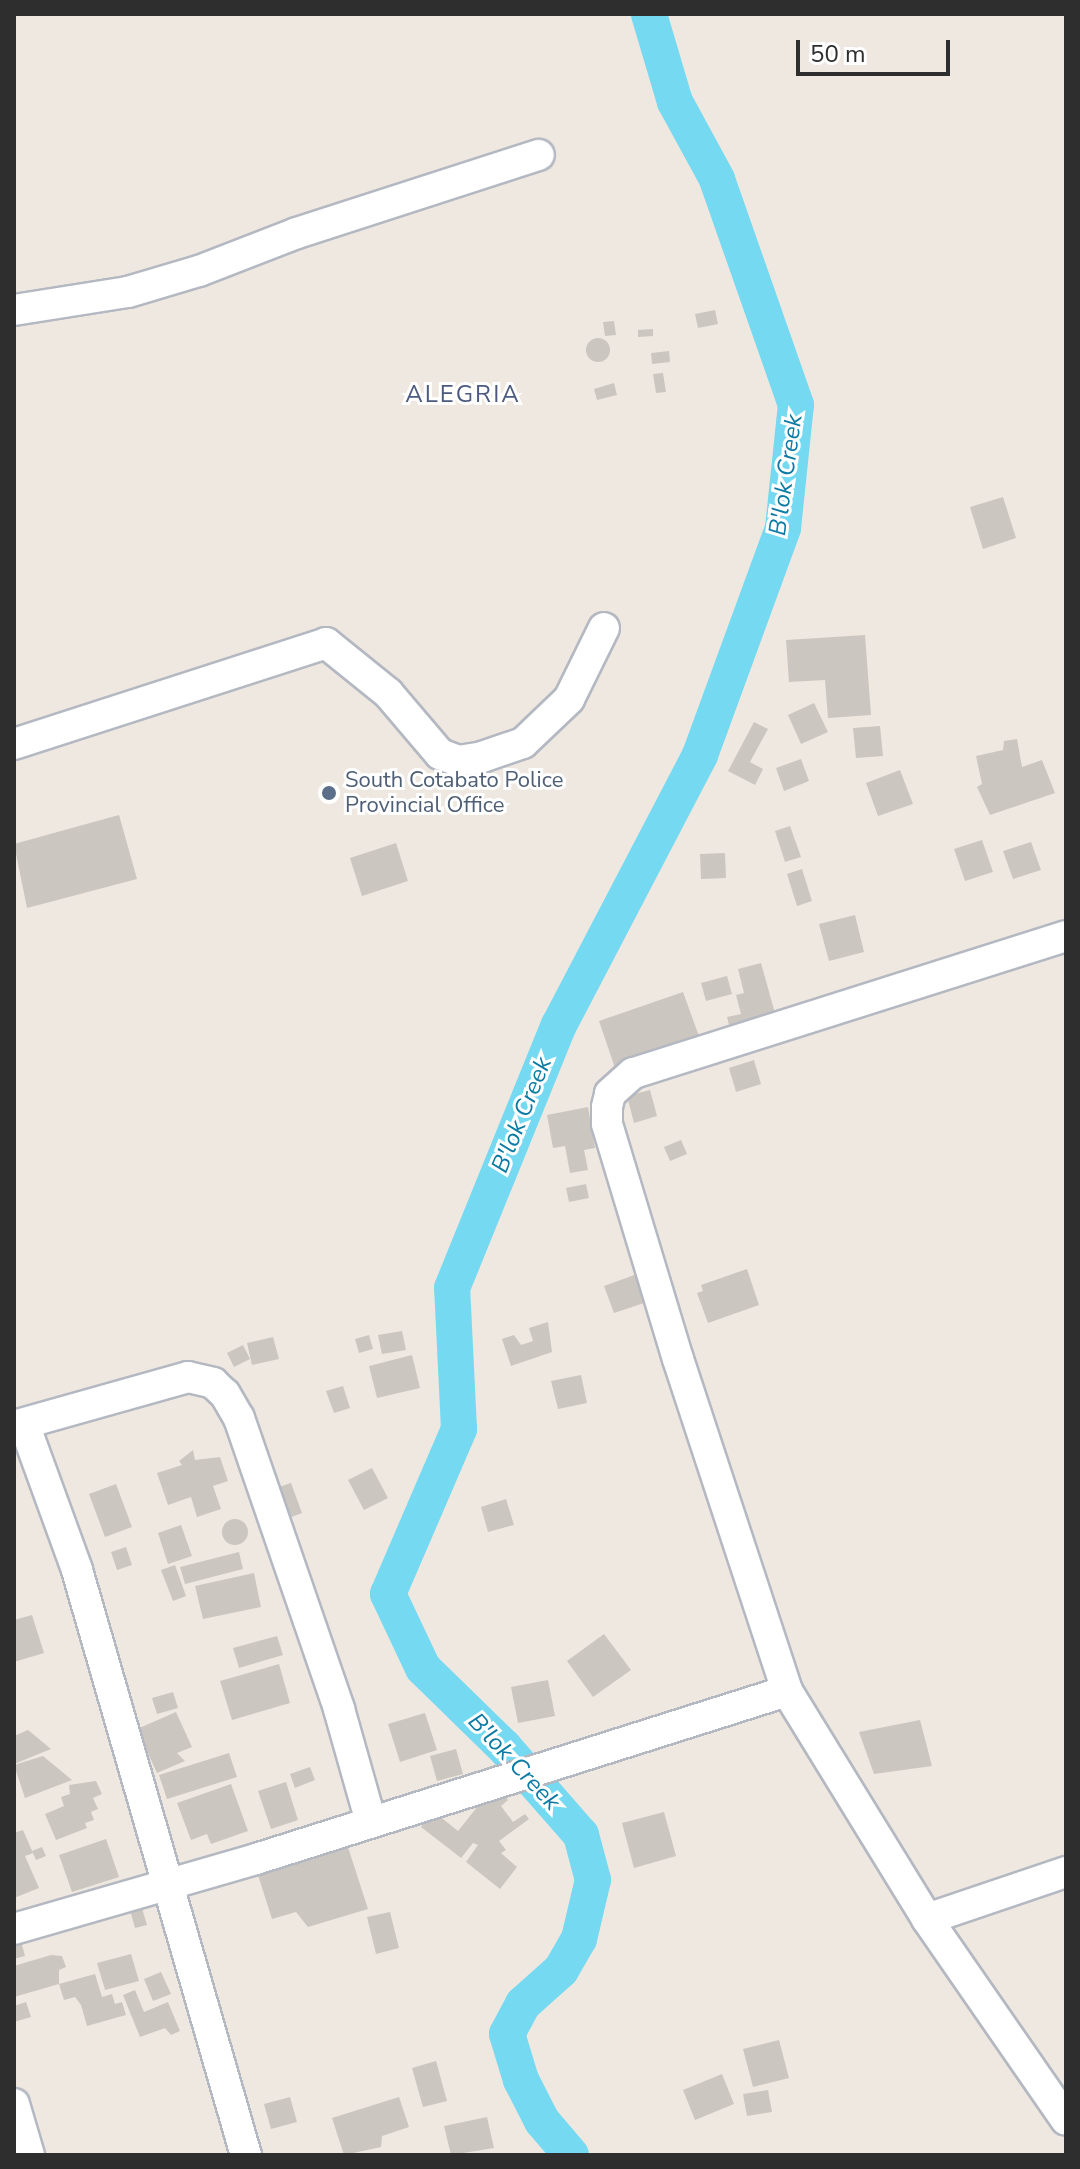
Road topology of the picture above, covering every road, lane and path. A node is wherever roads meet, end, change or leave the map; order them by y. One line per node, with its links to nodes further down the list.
1 (539, 155): 2 (street)
2 (14, 310)
3 (604, 628): 4 (street)
4 (14, 744)
5 (1066, 936): 7 (street)
6 (19, 1425): 8 (street); 10 (street)
7 (787, 1691): 8 (street); 11 (street)
8 (371, 1822): 10 (street)
9 (1066, 1872): 11 (street)
10 (171, 1885): 12 (street); 16 (street)
11 (927, 1919): 14 (street)
12 (14, 1929)
13 (14, 2104): 15 (street)
14 (1066, 2120)
15 (29, 2155)
16 (246, 2155)

